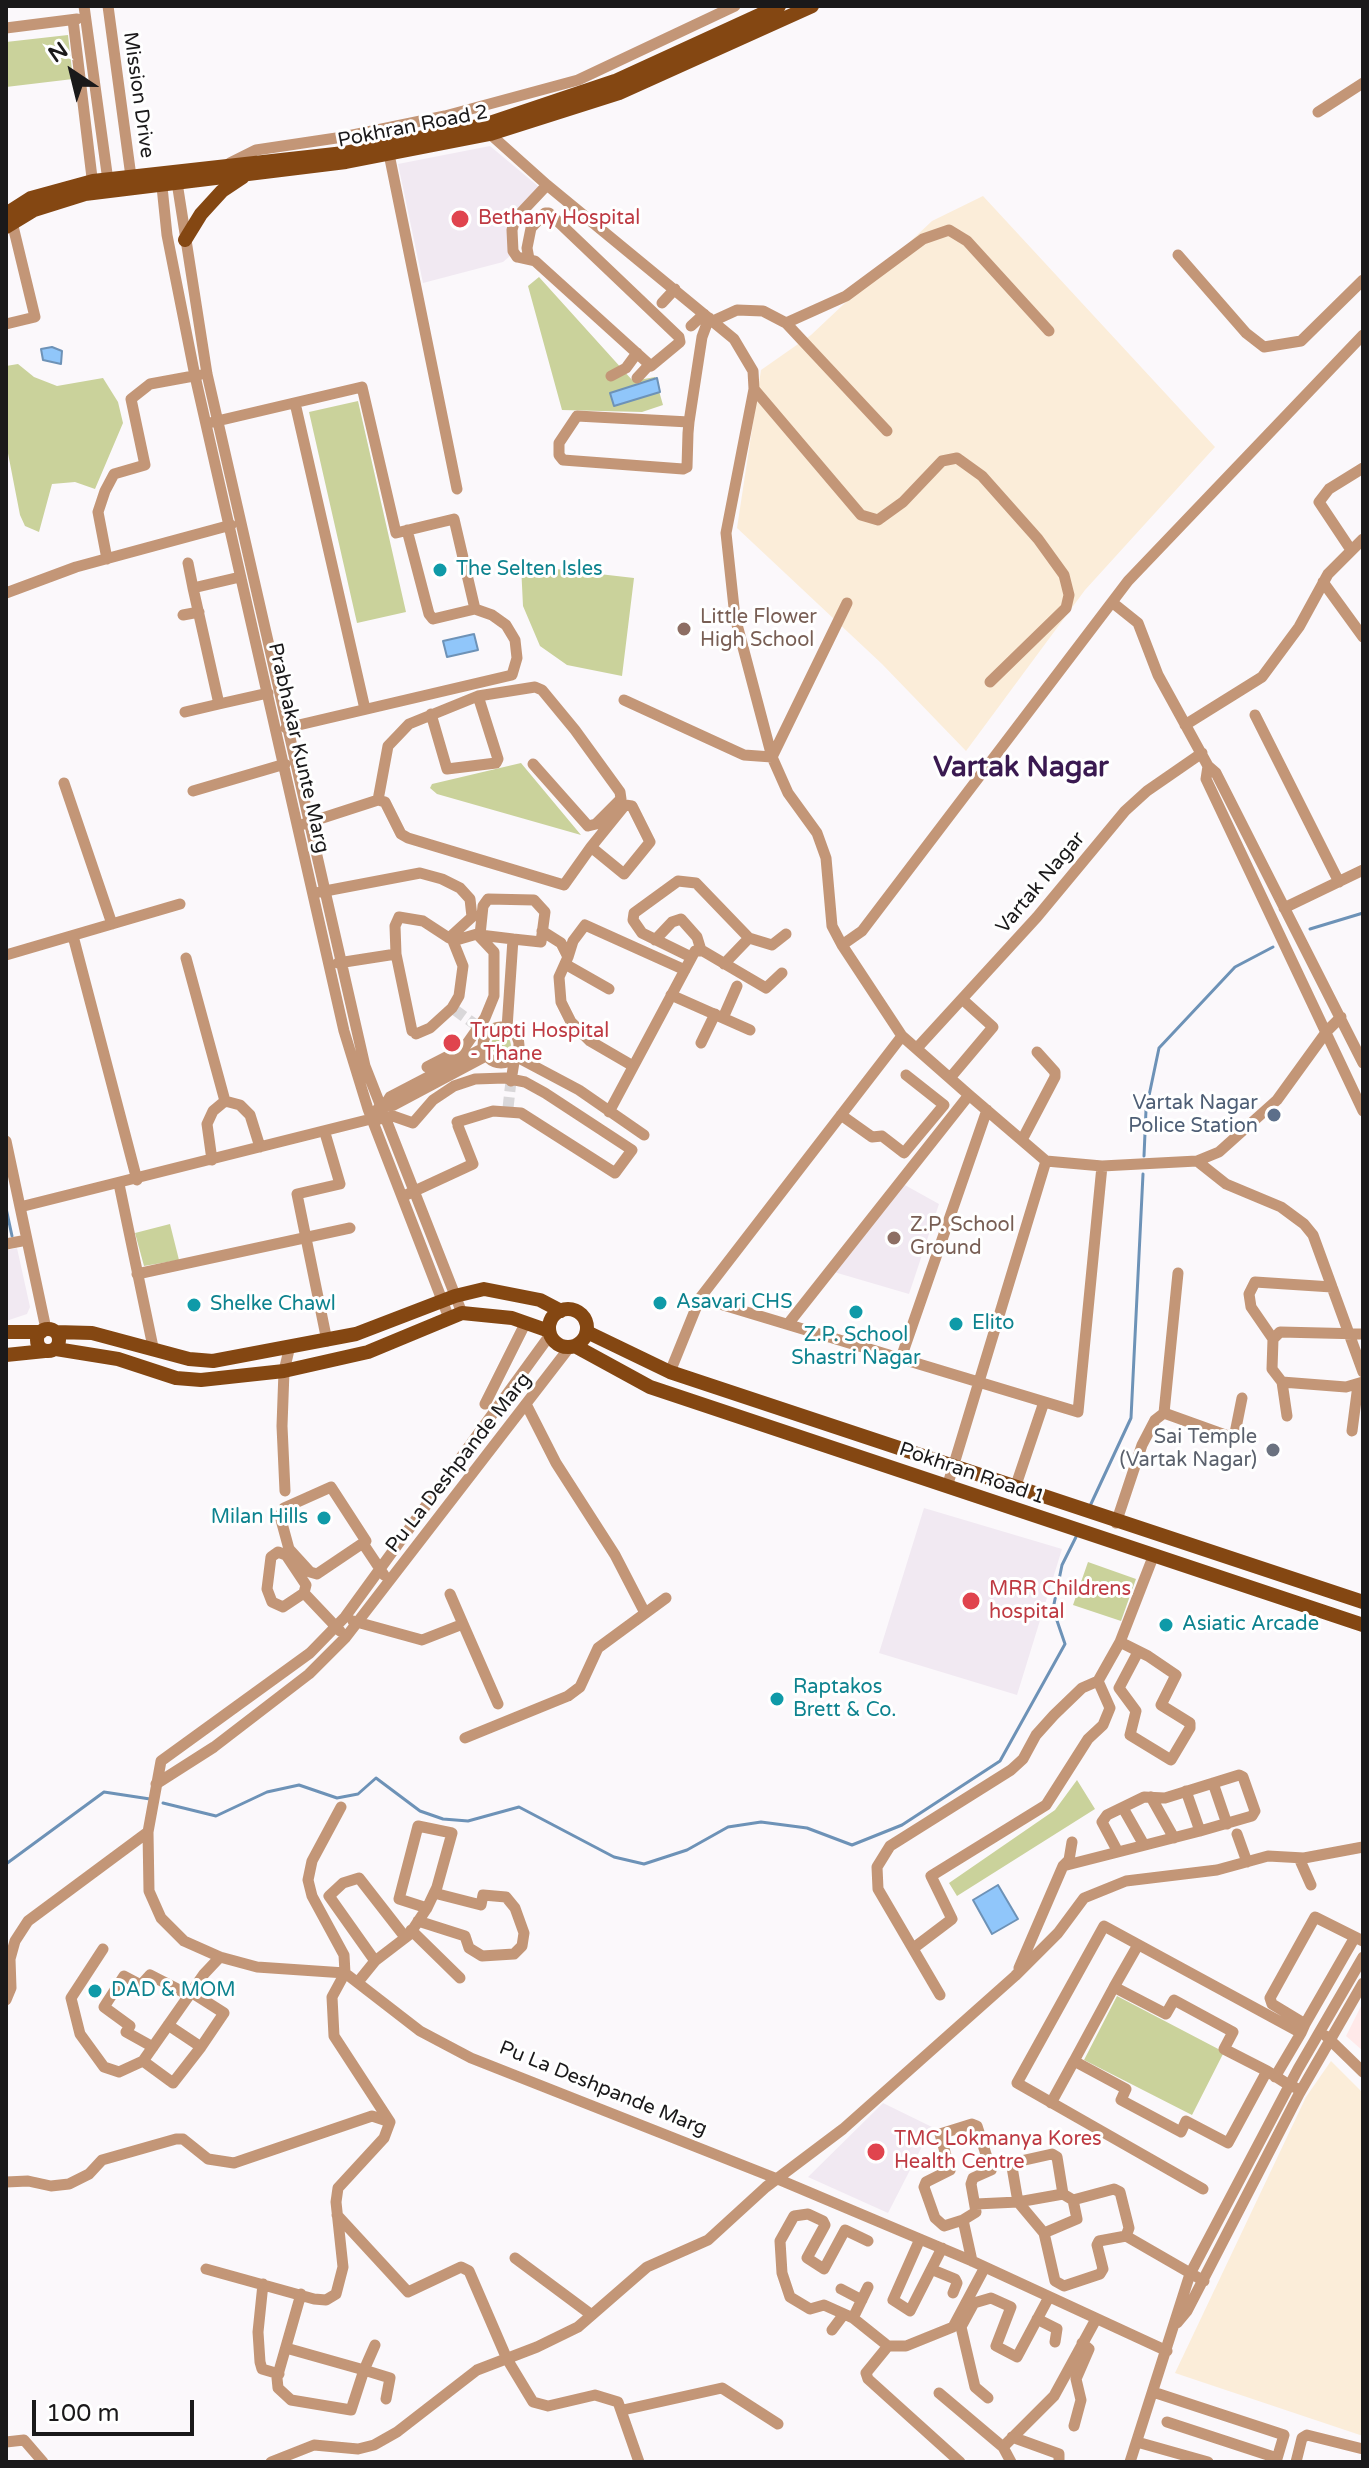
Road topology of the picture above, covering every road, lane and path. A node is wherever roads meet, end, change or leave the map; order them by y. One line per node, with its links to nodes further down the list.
1 (108, 6): 16 (street, Mission Drive)
2 (697, 6): 7 (street)
3 (779, 6): 11 (main road, Pokhran Road 2)
4 (812, 6): 11 (main road, Pokhran Road 2)
5 (726, 8): 7 (street)
6 (83, 11): 8 (street); 17 (street)
7 (703, 20): 13 (street)
8 (6, 28)
9 (1363, 83): 10 (street)
10 (1318, 112)
11 (488, 129): 12 (main road, Pokhran Road 2); 13 (main road, Pokhran Road 2); 18 (street)
12 (389, 154): 14 (main road, Pokhran Road 2); 44 (street)
13 (226, 165): 15 (main road, Pokhran Road 2)
14 (246, 174): 15 (main road, Pokhran Road 2); 21 (main road)
15 (169, 178): 16 (main road, Pokhran Road 2); 21 (street, Prabhakar Kunte Marg); 35 (street, Prabhakar Kunte Marg)
16 (132, 182): 17 (main road, Pokhran Road 2)
17 (101, 186): 20 (main road, Pokhran Road 2)
18 (552, 189): 19 (street); 23 (street); 25 (street)
19 (548, 206)
20 (8, 221): 29 (street)
21 (185, 240): 35 (street, Prabhakar Kunte Marg)
22 (1178, 255): 24 (street)
23 (523, 258): 33 (street); 34 (street)
24 (1363, 280)
25 (675, 289): 26 (street); 27 (street)
26 (662, 303)
27 (709, 318): 28 (street); 30 (street); 38 (street); 40 (street)
28 (786, 323): 31 (street); 42 (street)
29 (6, 324)
30 (691, 326)
31 (1049, 331)
32 (1363, 335): 56 (street)
33 (631, 353): 34 (street); 36 (street)
34 (650, 364): 37 (street)
35 (201, 375): 41 (street, Prabhakar Kunte Marg); 49 (street)
36 (611, 376)
37 (637, 378)
38 (754, 389): 61 (street); 73 (street)
39 (295, 403): 41 (street); 46 (street); 66 (street)
40 (689, 422): 40 (street)
41 (212, 423): 45 (street, Prabhakar Kunte Marg)
42 (887, 431)
43 (1363, 468): 48 (street)
44 (457, 489)
45 (233, 524): 49 (street); 51 (street, Prabhakar Kunte Marg); 71 (street, Prabhakar Kunte Marg)
46 (407, 530): 57 (street); 57 (street)
47 (1363, 539): 48 (street)
48 (1351, 550): 52 (street)
49 (107, 559): 54 (street)
50 (188, 563): 53 (street)
51 (240, 577): 53 (street); 62 (street, Prabhakar Kunte Marg)
52 (1323, 582): 60 (street); 70 (street)
53 (193, 588): 58 (street)
54 (6, 593)
55 (847, 603): 73 (street)
56 (1113, 603): 70 (street); 94 (street)
57 (475, 609): 66 (street)
58 (199, 612): 59 (street); 65 (street)
59 (183, 615)
60 (1363, 637)
61 (990, 682)
62 (268, 693): 65 (street); 74 (street, Prabhakar Kunte Marg)
63 (478, 696): 68 (street); 68 (street); 75 (street)
64 (624, 700): 73 (street)
65 (219, 704): 67 (street)
66 (365, 709): 71 (street)
67 (185, 712)
68 (431, 714): 79 (street)
69 (1255, 715): 83 (street)
70 (1185, 725): 72 (street)
71 (286, 728): 80 (street, Prabhakar Kunte Marg)
72 (1202, 753): 76 (street); 107 (street, Vartak Nagar)
73 (772, 757): 94 (street)
74 (285, 764): 78 (street); 80 (street, Prabhakar Kunte Marg)
75 (533, 764)
76 (1208, 766): 86 (street); 112 (street)
77 (64, 783): 87 (street)
78 (193, 791)
79 (378, 800): 80 (street); 81 (street)
80 (303, 824): 84 (street, Prabhakar Kunte Marg)
81 (591, 847): 81 (street)
82 (1363, 870): 83 (street)
83 (1339, 882): 86 (street)
84 (319, 892): 95 (street); 100 (street, Prabhakar Kunte Marg)
85 (180, 904): 87 (street)
86 (1284, 908): 109 (street)
87 (112, 924): 90 (street)
88 (542, 931): 92 (street); 92 (street); 99 (street)
89 (786, 934): 91 (street)
90 (73, 936): 97 (street); 146 (street)
91 (749, 938): 93 (street); 101 (street)
92 (513, 939): 110 (street)
93 (655, 940): 96 (street); 96 (street)
94 (842, 945): 113 (street)
95 (396, 954): 100 (street); 121 (street)
96 (696, 954): 101 (street); 102 (street)
97 (6, 955)
98 (186, 958): 126 (street)
99 (566, 961): 102 (street); 105 (street); 120 (street)
100 (336, 964): 128 (street, Prabhakar Kunte Marg)
101 (724, 964): 103 (street)
102 (685, 970): 106 (street)
103 (782, 973)
104 (737, 986): 108 (street)
105 (609, 989)
106 (671, 995): 108 (street); 120 (street)
107 (962, 999): 115 (street, Vartak Nagar); 123 (street)
108 (719, 1016): 111 (street); 114 (street)
109 (1341, 1017): 112 (street); 119 (street)
110 (507, 1028): 117 (street); 118 (street)
111 (750, 1030)
112 (1327, 1031): 130 (street); 143 (street)
113 (902, 1036): 115 (street); 133 (street)
114 (701, 1043)
115 (917, 1048): 123 (street)
116 (1037, 1052): 136 (street)
117 (484, 1053): 118 (street); 128 (street)
118 (515, 1056): 124 (street); 131 (street)
119 (1363, 1063)
120 (633, 1066): 131 (street)
121 (427, 1067)
122 (906, 1075): 127 (street)
123 (950, 1078): 125 (street)
124 (511, 1080): 128 (street); 148 (street)
125 (969, 1095): 129 (street); 132 (street)
126 (225, 1101): 138 (street); 141 (street)
127 (944, 1105): 132 (street); 139 (street)
128 (384, 1109): 134 (street); 148 (street, Prabhakar Kunte Marg)
129 (987, 1110): 136 (street); 176 (street)
130 (1363, 1111)
131 (609, 1112): 135 (street)
132 (954, 1113): 144 (street)
133 (841, 1115): 139 (street); 158 (street)
134 (325, 1133): 138 (street); 151 (street)
135 (644, 1135)
136 (1023, 1138): 142 (street)
137 (6, 1141): 140 (street)
138 (260, 1147): 141 (street)
139 (904, 1153): 144 (street)
140 (8, 1156): 149 (street)
141 (212, 1160): 146 (street)
142 (1046, 1161): 145 (street); 180 (street)
143 (1197, 1161): 145 (street); 156 (street)
144 (915, 1162): 162 (street)
145 (1102, 1166): 184 (street)
146 (137, 1180): 147 (street)
147 (119, 1184): 149 (street); 155 (street)
148 (407, 1194): 157 (street, Prabhakar Kunte Marg)
149 (20, 1207): 152 (street)
150 (350, 1228): 151 (street)
151 (306, 1238): 155 (street); 170 (street)
152 (27, 1240): 153 (street); 163 (street)
153 (6, 1244)
154 (1178, 1273): 187 (street)
155 (137, 1274): 171 (street)
156 (1332, 1287): 167 (street); 169 (street)
157 (448, 1298): 159 (main road); 160 (street, Prabhakar Kunte Marg); 170 (main road)
158 (700, 1298): 162 (street); 178 (street)
159 (561, 1311): 165 (main road); 166 (main road)
160 (455, 1316): 161 (main road); 177 (main road)
161 (525, 1324): 166 (main road); 185 (street)
162 (788, 1324): 176 (street)
163 (48, 1331): 164 (main road); 171 (main road); 173 (main road)
164 (6, 1332)
165 (587, 1332): 172 (main road); 178 (main road, Pokhran Road 1)
166 (549, 1333): 172 (main road); 197 (street, Pu La Deshpande Marg)
167 (1349, 1333): 168 (street); 169 (street); 179 (street)
168 (1363, 1334)
169 (1273, 1339): 181 (street)
170 (327, 1341): 174 (main road)
171 (153, 1347): 174 (main road)
172 (572, 1347): 186 (street, Pu La Deshpande Marg); 191 (main road, Pokhran Road 1)
173 (50, 1350): 175 (main road); 177 (main road)
174 (289, 1350): 177 (street)
175 (6, 1355)
176 (901, 1358): 180 (street)
177 (284, 1371): 193 (street)
178 (670, 1372): 190 (main road, Pokhran Road 1)
179 (1363, 1372)
180 (979, 1382): 184 (street); 190 (street)
181 (1282, 1382): 182 (street); 188 (street)
182 (1360, 1384): 189 (street)
183 (1242, 1398): 187 (street)
184 (1044, 1402): 192 (street)
185 (485, 1404)
186 (527, 1406): 198 (street, Pu La Deshpande Marg); 203 (street)
187 (1164, 1413): 194 (street)
188 (1287, 1416)
189 (1352, 1431)
190 (953, 1467): 191 (street); 192 (main road, Pokhran Road 1)
191 (947, 1487): 196 (main road, Pokhran Road 1)
192 (1015, 1488): 194 (main road, Pokhran Road 1)
193 (285, 1491)
194 (1116, 1523): 202 (main road, Pokhran Road 1)
195 (364, 1545): 195 (street); 197 (street)
196 (1153, 1557): 207 (main road, Pokhran Road 1); 210 (street)
197 (380, 1570): 198 (street); 204 (street, Pu La Deshpande Marg)
198 (390, 1582): 205 (street, Pu La Deshpande Marg)
199 (304, 1593): 199 (street); 208 (street)
200 (450, 1594): 206 (street)
201 (666, 1598): 203 (street)
202 (1363, 1602): 207 (street)
203 (645, 1613): 214 (street)
204 (345, 1617): 205 (street); 208 (street, Pu La Deshpande Marg)
205 (357, 1624): 206 (street); 209 (street, Pu La Deshpande Marg)
206 (463, 1624): 213 (street)
207 (1359, 1624)
208 (335, 1627): 209 (street); 216 (street, Pu La Deshpande Marg)
209 (346, 1637): 216 (street, Pu La Deshpande Marg)
210 (1120, 1642): 211 (street); 212 (street)
211 (1138, 1652): 211 (street)
212 (1098, 1681): 241 (street); 241 (street)
213 (498, 1704)
214 (465, 1738)
215 (1213, 1783): 217 (street); 221 (street); 221 (street)
216 (156, 1784): 223 (street, Pu La Deshpande Marg)
217 (1186, 1791): 218 (street); 222 (street)
218 (1151, 1797): 220 (street); 225 (street)
219 (341, 1807): 246 (street)
220 (1123, 1808): 227 (street); 229 (street)
221 (1227, 1824): 222 (street)
222 (1200, 1831): 225 (street)
223 (148, 1832): 243 (street, Pu La Deshpande Marg); 254 (street)
224 (1237, 1834): 231 (street)
225 (1174, 1838): 227 (street)
226 (1072, 1842): 232 (street)
227 (1144, 1845): 229 (street)
228 (1363, 1847): 230 (street)
229 (1118, 1852): 232 (street)
230 (1299, 1858): 231 (street); 234 (street)
231 (1247, 1862): 233 (street)
232 (1063, 1866): 247 (street)
233 (1114, 1885): 236 (street); 247 (street)
234 (1311, 1885)
235 (434, 1893): 237 (street); 237 (street); 238 (street)
236 (1116, 1899)
237 (427, 1908): 238 (street)
238 (411, 1930): 245 (street); 245 (street); 248 (street)
239 (1359, 1939): 256 (street); 256 (street)
240 (1138, 1945): 251 (street); 256 (street); 267 (street)
241 (915, 1947): 253 (street)
242 (103, 1949): 261 (street)
243 (220, 1957): 246 (street, Pu La Deshpande Marg); 252 (street)
244 (1363, 1957): 257 (street)
245 (375, 1961): 249 (street)
246 (345, 1973): 249 (street, Pu La Deshpande Marg); 268 (street)
247 (1015, 1976): 269 (street)
248 (460, 1978)
249 (358, 1982): 269 (street, Pu La Deshpande Marg)
250 (1363, 1983): 258 (street)
251 (1114, 1987): 262 (street); 264 (street)
252 (190, 1994): 255 (street); 259 (street); 260 (street)
253 (940, 1995)
254 (6, 2000)
255 (168, 2025): 259 (street); 260 (street)
256 (1303, 2029): 264 (street)
257 (1318, 2033): 258 (street); 265 (street)
258 (1331, 2039): 263 (street); 266 (street)
259 (153, 2047): 261 (street)
260 (201, 2047): 261 (street)
261 (143, 2061)
262 (1074, 2061): 264 (street); 267 (street)
263 (1361, 2066)
264 (1271, 2074): 265 (street)
265 (1289, 2085): 266 (street); 272 (street)
266 (1301, 2090): 272 (street)
267 (1051, 2103): 271 (street)
268 (390, 2122): 270 (street); 277 (street)
269 (780, 2180): 276 (street, Pu La Deshpande Marg); 300 (street)
270 (6, 2182)
271 (1203, 2189)
272 (1239, 2196): 290 (street); 292 (street)
273 (1068, 2197): 274 (street); 274 (street); 280 (street); 281 (street)
274 (1018, 2202): 275 (street); 280 (street)
275 (976, 2204): 278 (street); 278 (street)
276 (855, 2211): 279 (street); 282 (street, Pu La Deshpande Marg)
277 (337, 2215): 297 (street); 312 (street)
278 (963, 2220): 286 (street)
279 (845, 2230): 283 (street); 301 (street)
280 (1044, 2233): 291 (street)
281 (1126, 2236): 290 (street); 291 (street)
282 (920, 2239): 284 (street, Pu La Deshpande Marg); 289 (street)
283 (868, 2241)
284 (942, 2248): 286 (street, Pu La Deshpande Marg); 289 (street)
285 (515, 2258): 300 (street)
286 (972, 2261): 287 (street, Pu La Deshpande Marg)
287 (985, 2267): 298 (street, Pu La Deshpande Marg); 309 (street)
288 (206, 2269): 293 (street)
289 (933, 2270): 296 (street)
290 (1190, 2274): 292 (street); 304 (street)
291 (1055, 2281): 298 (street)
292 (1204, 2281): 304 (street)
293 (263, 2284): 297 (street); 314 (street)
294 (868, 2287): 299 (street)
295 (841, 2289): 299 (street)
296 (953, 2293)
297 (301, 2294): 310 (street)
298 (1048, 2296): 302 (street); 303 (street, Pu La Deshpande Marg)
299 (862, 2300): 301 (street)
300 (589, 2313): 312 (street)
301 (849, 2316): 305 (street); 309 (street)
302 (1037, 2319): 306 (street); 318 (street)
303 (1095, 2321): 307 (street); 311 (street, Pu La Deshpande Marg)
304 (1177, 2323): 311 (street)
305 (832, 2330)
306 (1055, 2342)
307 (1082, 2343): 315 (street); 320 (street)
308 (375, 2345): 313 (street)
309 (888, 2346): 336 (street)
310 (286, 2348): 313 (street); 314 (street)
311 (1167, 2351): 316 (street)
312 (507, 2359): 321 (street); 331 (street)
313 (364, 2370): 314 (street); 319 (street)
314 (279, 2374)
315 (1060, 2388): 320 (street); 326 (street)
316 (1153, 2392): 328 (street); 332 (street)
317 (939, 2393): 329 (street)
318 (988, 2398)
319 (386, 2399)
320 (1081, 2400): 325 (street)
321 (623, 2410): 323 (street); 335 (street)
322 (1167, 2422): 332 (street)
323 (778, 2424)
324 (6, 2426): 327 (street)
325 (1074, 2426)
326 (1012, 2437): 329 (street); 338 (street)
327 (9, 2441): 333 (street)
328 (1137, 2442): 339 (street); 340 (street)
329 (1003, 2447): 337 (street)
330 (1363, 2449): 341 (street)
331 (298, 2457): 334 (street)
332 (1277, 2460)
333 (43, 2462)
334 (271, 2462)
335 (639, 2462)
336 (960, 2462)
337 (1011, 2462)
338 (1059, 2462)
339 (1130, 2462)
340 (1208, 2462)
341 (1296, 2462)

